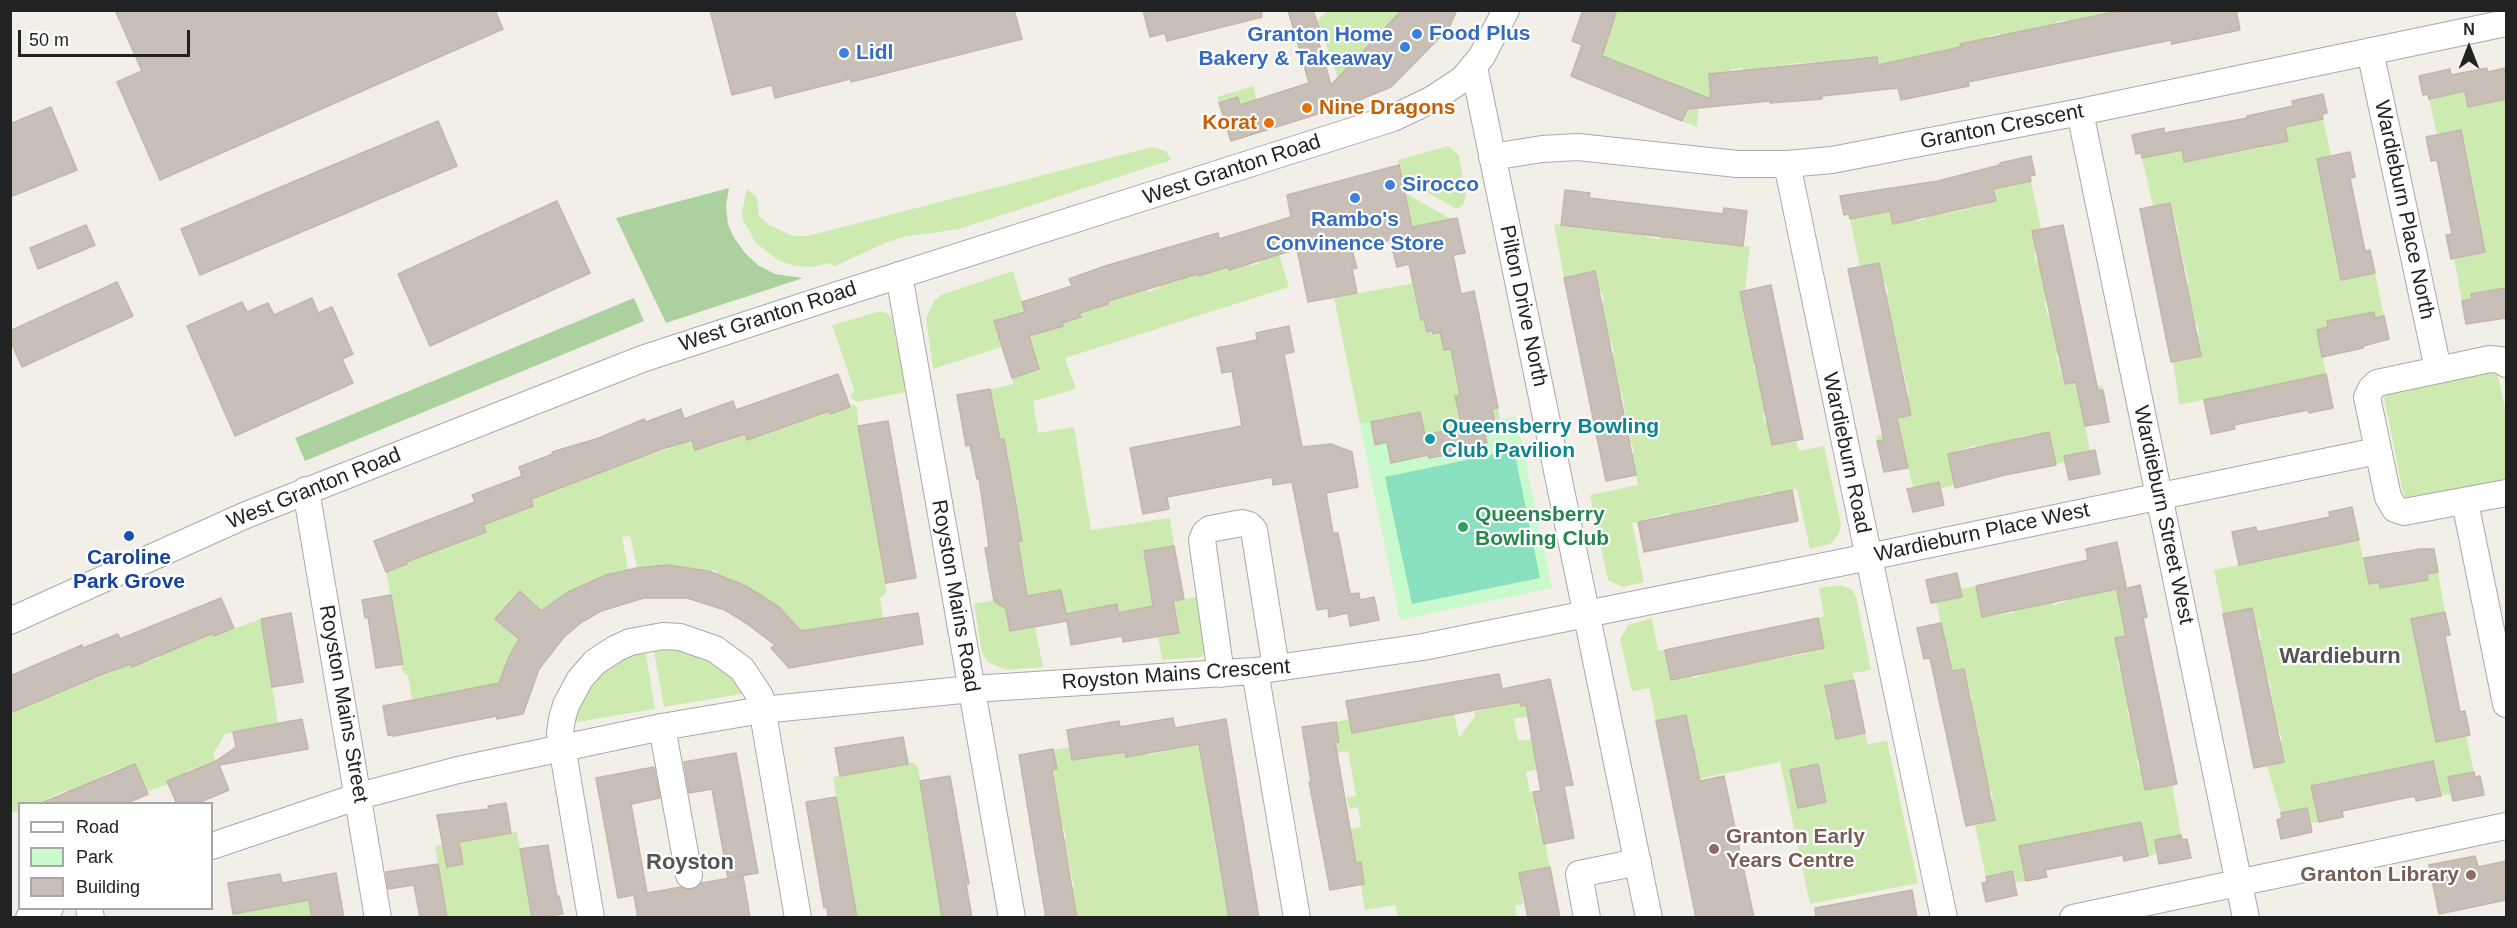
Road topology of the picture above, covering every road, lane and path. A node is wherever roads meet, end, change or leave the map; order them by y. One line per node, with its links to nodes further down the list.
1 (1506, 10): 4 (street, West Granton Road)
2 (2506, 23): 3 (street, Granton Crescent)
3 (2370, 51): 5 (street, Granton Crescent); 10 (street, Wardieburn Place North)
4 (1474, 67): 6 (street, Pilton Drive North); 8 (street, West Granton Road)
5 (2080, 112): 7 (street, Granton Crescent); 14 (street, Wardieburn Street West)
6 (1492, 157): 7 (street, Granton Crescent); 17 (street, Pilton Drive North)
7 (1787, 164): 16 (street, Wardieburn Road)
8 (899, 275): 12 (street, West Granton Road); 21 (street, Royston Mains Road)
9 (2506, 364): 10 (street)
10 (2438, 369): 11 (street)
11 (2377, 451): 14 (street, Wardieburn Place West); 15 (street)
12 (306, 490): 18 (street, West Granton Road); 26 (street, Royston Mains Street)
13 (2506, 493): 15 (street)
14 (2160, 496): 16 (street, Wardieburn Place West); 31 (street, Wardieburn Street West)
15 (2465, 502): 22 (street)
16 (1868, 557): 17 (street, Wardieburn Place West); 39 (street, Wardieburn Road)
17 (1586, 614): 19 (street, Royston Mains Crescent); 29 (street, Pilton Drive North)
18 (10, 621)
19 (1265, 670): 20 (street, Royston Mains Crescent); 20 (street); 36 (street)
20 (1221, 674): 21 (street, Royston Mains Crescent)
21 (972, 689): 23 (street, Royston Mains Crescent); 35 (street, Royston Mains Road)
22 (2506, 704)
23 (762, 710): 24 (street, Royston Mains Crescent); 25 (street); 34 (street)
24 (662, 727): 25 (street, Royston Mains Crescent); 30 (street)
25 (562, 746): 26 (street, Royston Mains Crescent); 33 (street)
26 (359, 796): 28 (street, Royston Mains Crescent); 32 (street, Royston Mains Street)
27 (2506, 826): 31 (street)
28 (213, 846)
29 (1638, 862): 37 (street); 38 (street, Pilton Drive North)
30 (689, 875)
31 (2238, 882): 40 (street); 41 (street, Wardieburn Street West)
32 (378, 918)
33 (591, 918)
34 (798, 918)
35 (1012, 918)
36 (1297, 918)
37 (1587, 918)
38 (1649, 918)
39 (1944, 918)
40 (2073, 918)
41 (2246, 918)

